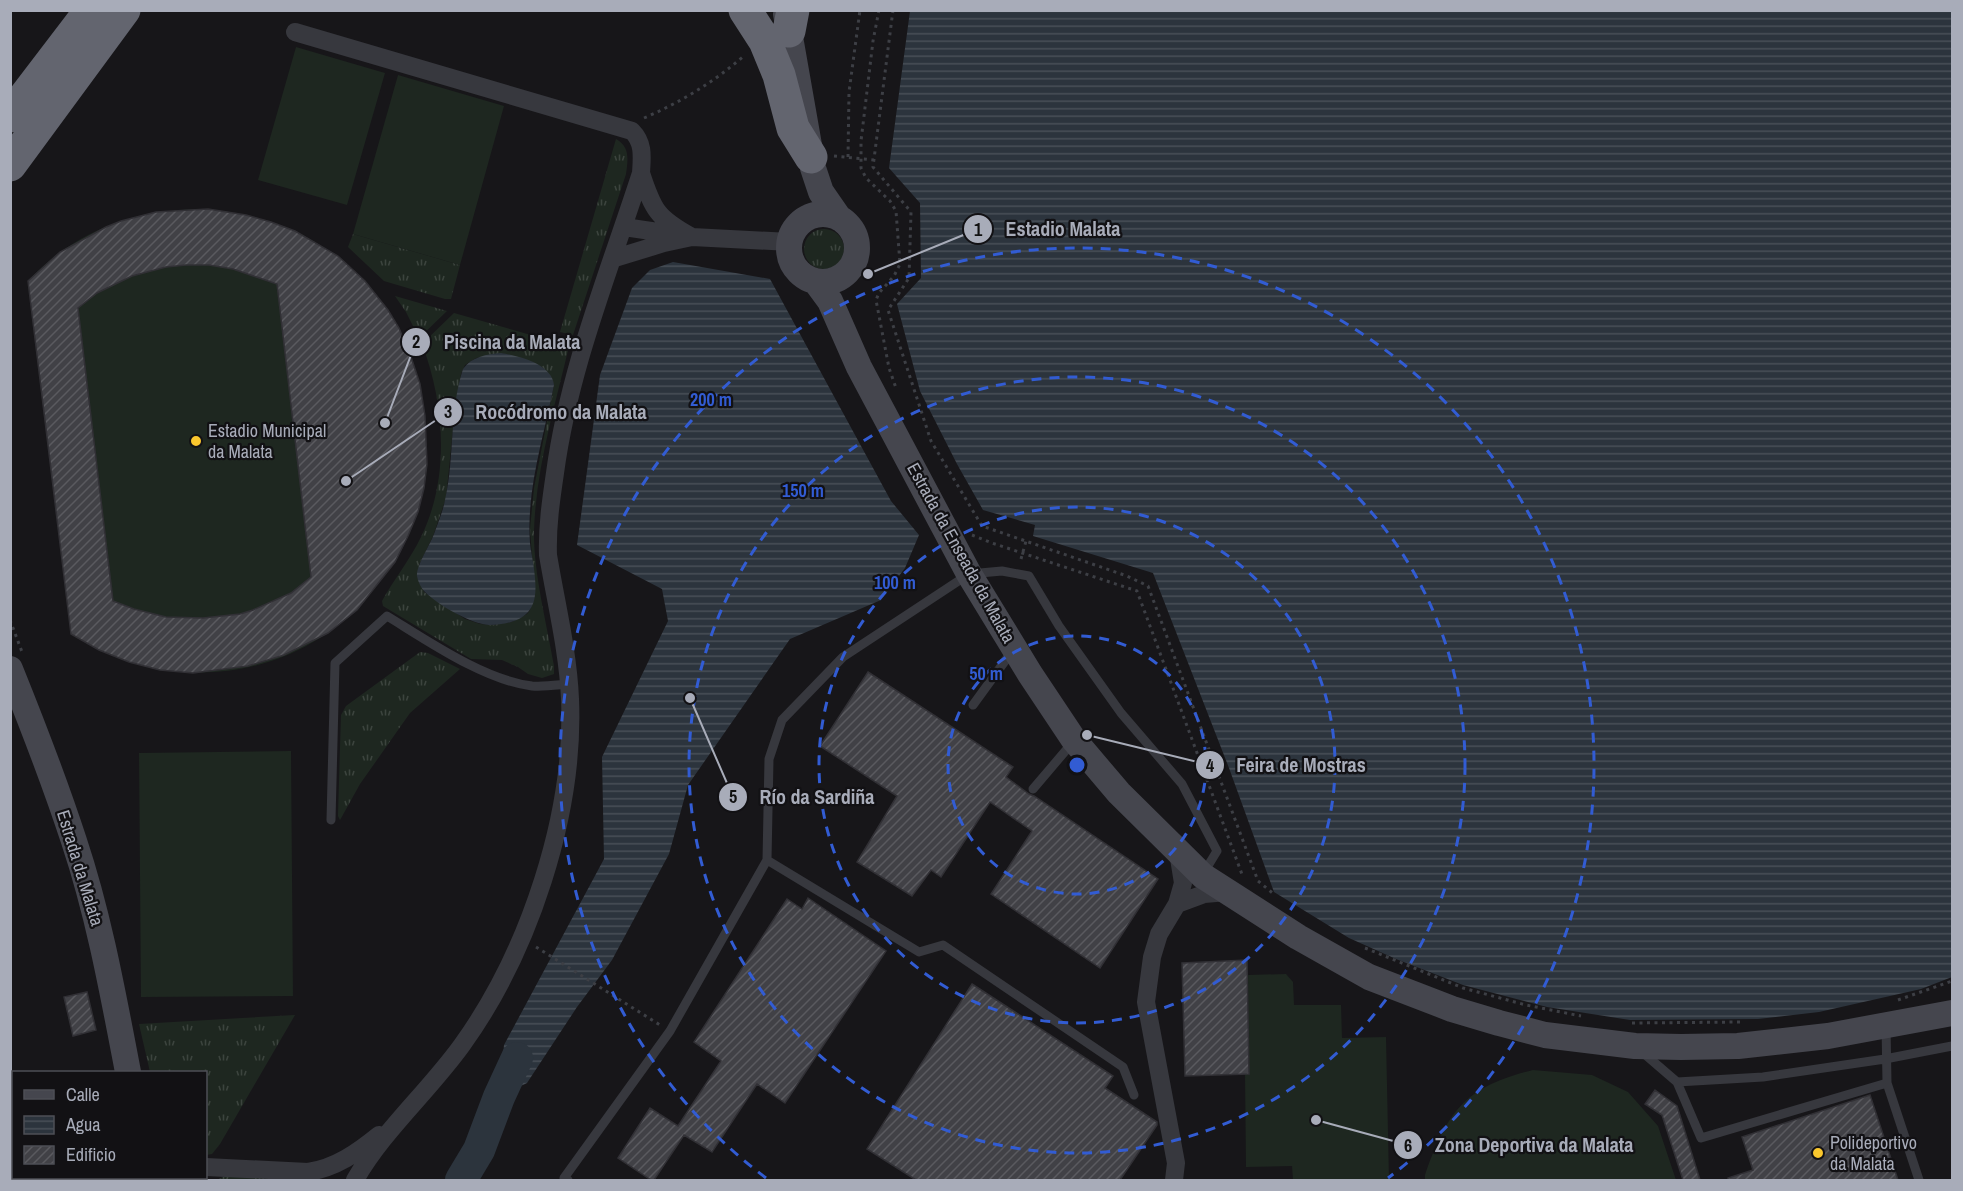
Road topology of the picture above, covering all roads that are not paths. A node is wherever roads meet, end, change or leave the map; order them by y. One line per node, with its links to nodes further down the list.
1 (77, 10): 8 (highway)
2 (91, 10): 8 (highway)
3 (124, 10): 9 (highway)
4 (148, 10): 9 (highway)
5 (745, 10): 10 (highway)
6 (789, 17): 10 (main road)
7 (295, 32): 12 (street)
8 (10, 114)
9 (43, 121): 11 (highway)
10 (818, 160): 13 (main road); 15 (main road)
11 (10, 165)
12 (641, 173): 14 (street); 16 (street)
13 (839, 218): 15 (main road); 18 (main road)
14 (624, 227): 16 (street); 17 (street)
15 (795, 233): 16 (street); 19 (main road)
16 (692, 237): 17 (street)
17 (612, 259): 24 (street)
18 (850, 269): 19 (main road); 20 (main road)
19 (816, 282): 20 (main road, Estrada da Enseada da Malata)
20 (840, 321): 21 (main road, Estrada da Enseada da Malata)
21 (969, 573): 22 (main road, Estrada da Enseada da Malata); 30 (lane); 31 (lane)
22 (1014, 649): 25 (lane); 26 (main road, Estrada da Enseada da Malata)
23 (10, 669): 39 (main road, Estrada da Malata)
24 (569, 684): 28 (lane); 43 (street)
25 (973, 705)
26 (1074, 740): 27 (lane); 29 (main road, Estrada da Enseada da Malata)
27 (1033, 789)
28 (331, 820)
29 (1178, 852): 31 (main road, Estrada da Enseada da Malata); 33 (street)
30 (767, 860): 42 (lane); 46 (lane)
31 (1203, 876): 32 (main road, Estrada da Enseada da Malata)
32 (1238, 888): 33 (street); 36 (main road, Estrada da Enseada da Malata)
33 (1177, 904): 47 (street)
34 (1953, 1013): 35 (main road, Estrada da Enseada da Malata)
35 (1886, 1025): 36 (main road, Estrada da Enseada da Malata); 38 (lane)
36 (1630, 1034): 40 (lane)
37 (1953, 1046): 38 (lane)
38 (1885, 1059): 40 (lane); 41 (lane)
39 (128, 1071)
40 (1677, 1082): 41 (lane)
41 (1887, 1083): 48 (lane)
42 (1134, 1095)
43 (408, 1112): 44 (street); 45 (street)
44 (207, 1167)
45 (355, 1180)
46 (568, 1180)
47 (1174, 1180)
48 (1919, 1180)

